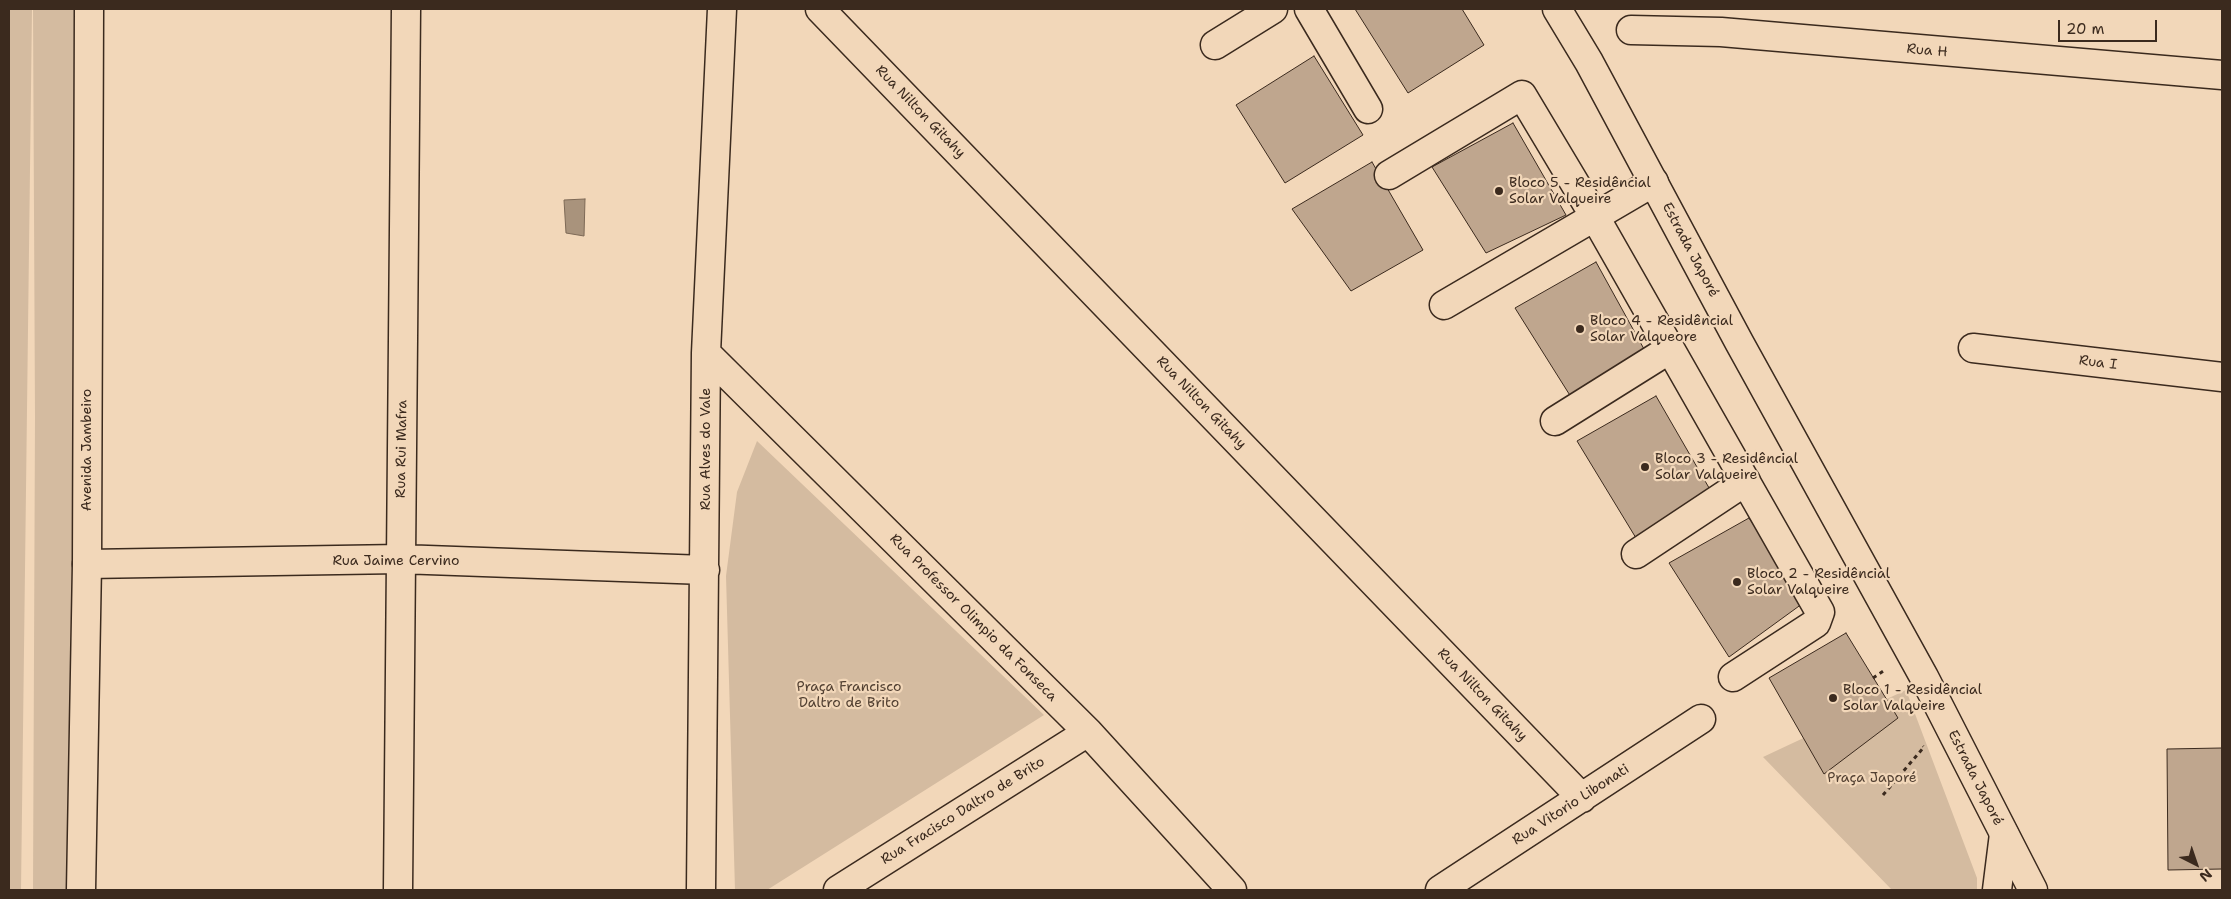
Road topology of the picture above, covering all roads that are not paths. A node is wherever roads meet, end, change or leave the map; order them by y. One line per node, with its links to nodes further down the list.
1 (88, 9): 24 (street, Avenida Jambeiro)
2 (406, 9): 23 (street, Rua Rui Mafra)
3 (722, 9): 18 (street, Rua Alves do Vale)
4 (820, 9): 29 (street, Rua Nilton Gitahy)
5 (1273, 9): 9 (street)
6 (1308, 9): 11 (street)
7 (1557, 9): 13 (street, Estrada Japoré)
8 (1631, 30): 10 (street, Rua H)
9 (1215, 45)
10 (2222, 75)
11 (1368, 109)
12 (1390, 175): 14 (street)
13 (1654, 182): 14 (street); 30 (street, Estrada Japoré)
14 (1595, 217): 15 (street); 16 (street)
15 (1444, 305)
16 (1670, 348): 20 (street); 21 (street)
17 (1973, 348): 19 (street, Rua I)
18 (706, 353): 25 (street, Rua Alves do Vale); 28 (street, Rua Professor Olimpio da Fonseca)
19 (2222, 377)
20 (1555, 421)
21 (1746, 481): 22 (street); 26 (street)
22 (1636, 554)
23 (400, 559): 24 (street, Rua Jaime Cervino); 25 (street, Rua Jaime Cervino); 32 (street, Rua Rui Mafra)
24 (87, 564): 31 (street, Avenida Jambeiro)
25 (705, 570): 33 (street, Rua Alves do Vale)
26 (1733, 677)
27 (1701, 719): 29 (street, Rua Vitorio Libonati)
28 (1088, 732): 34 (street, Rua Fracisco Daltro de Brito); 35 (street, Rua Professor Olimpio da Fonseca)
29 (1582, 798): 36 (street, Rua Vitorio Libonati)
30 (2004, 834): 37 (street); 38 (street, Estrada Japoré)
31 (81, 890)
32 (398, 890)
33 (701, 890)
34 (838, 890)
35 (1232, 890)
36 (1440, 890)
37 (1997, 890)
38 (2033, 890)

